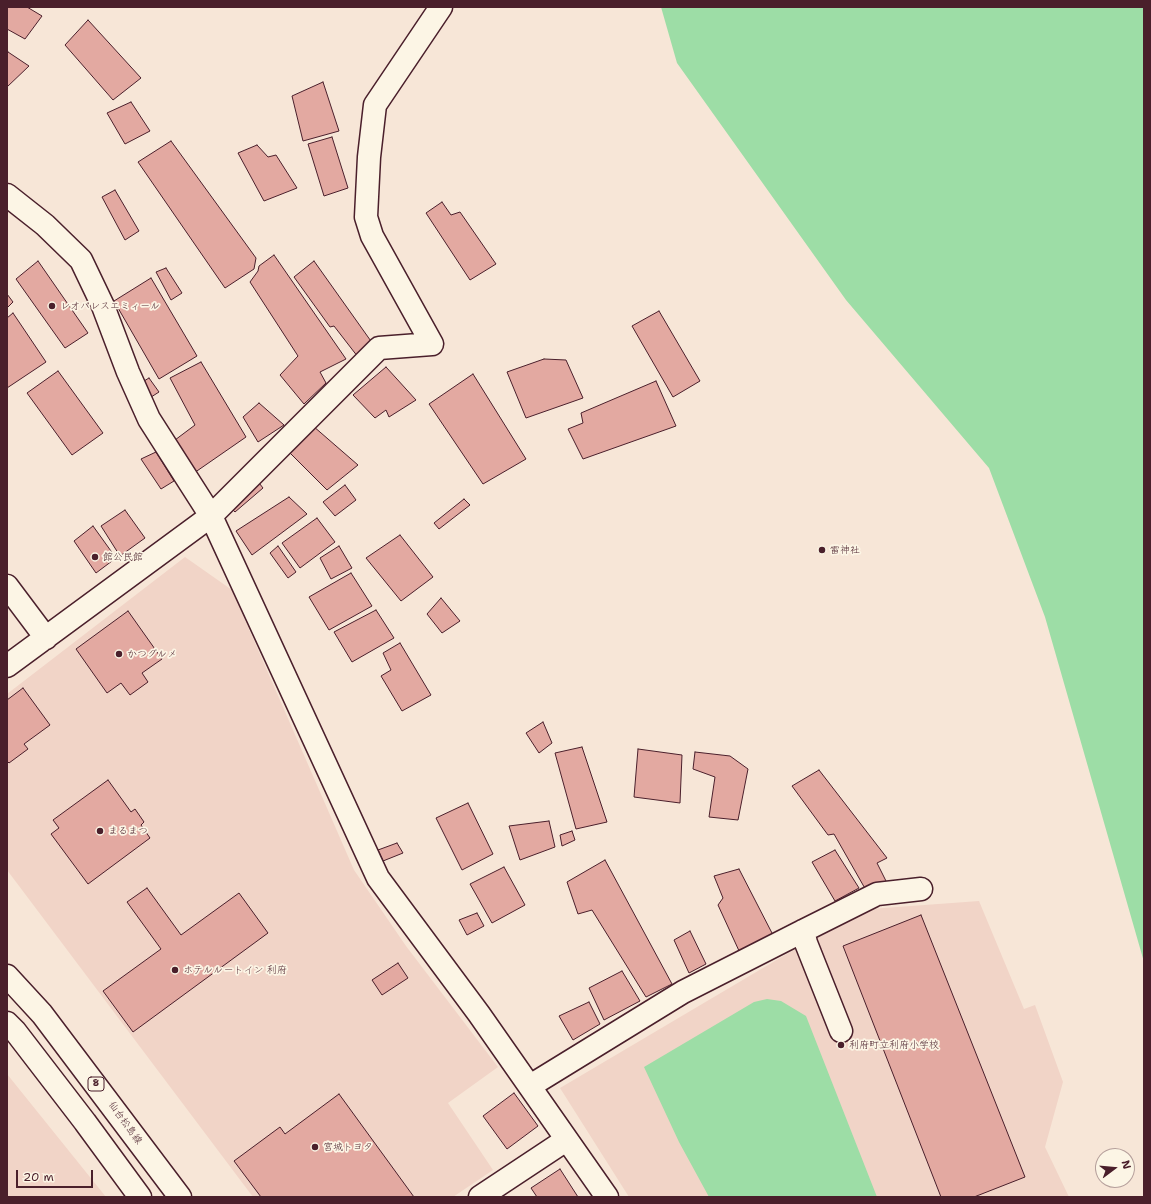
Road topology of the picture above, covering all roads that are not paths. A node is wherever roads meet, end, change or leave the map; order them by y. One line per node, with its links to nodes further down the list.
1 (441, 7): 3 (street)
2 (7, 195): 3 (street)
3 (211, 516): 5 (street); 12 (street)
4 (7, 586): 5 (street)
5 (46, 638): 6 (street)
6 (7, 666)
7 (921, 889): 8 (street)
8 (803, 931): 11 (street); 12 (street)
9 (7, 976): 15 (street, 仙台松島線 / 8)
10 (7, 1023): 14 (street)
11 (841, 1031)
12 (530, 1086): 13 (street)
13 (566, 1140): 16 (street); 17 (street)
14 (140, 1197)
15 (180, 1197)
16 (480, 1197)
17 (607, 1197)

